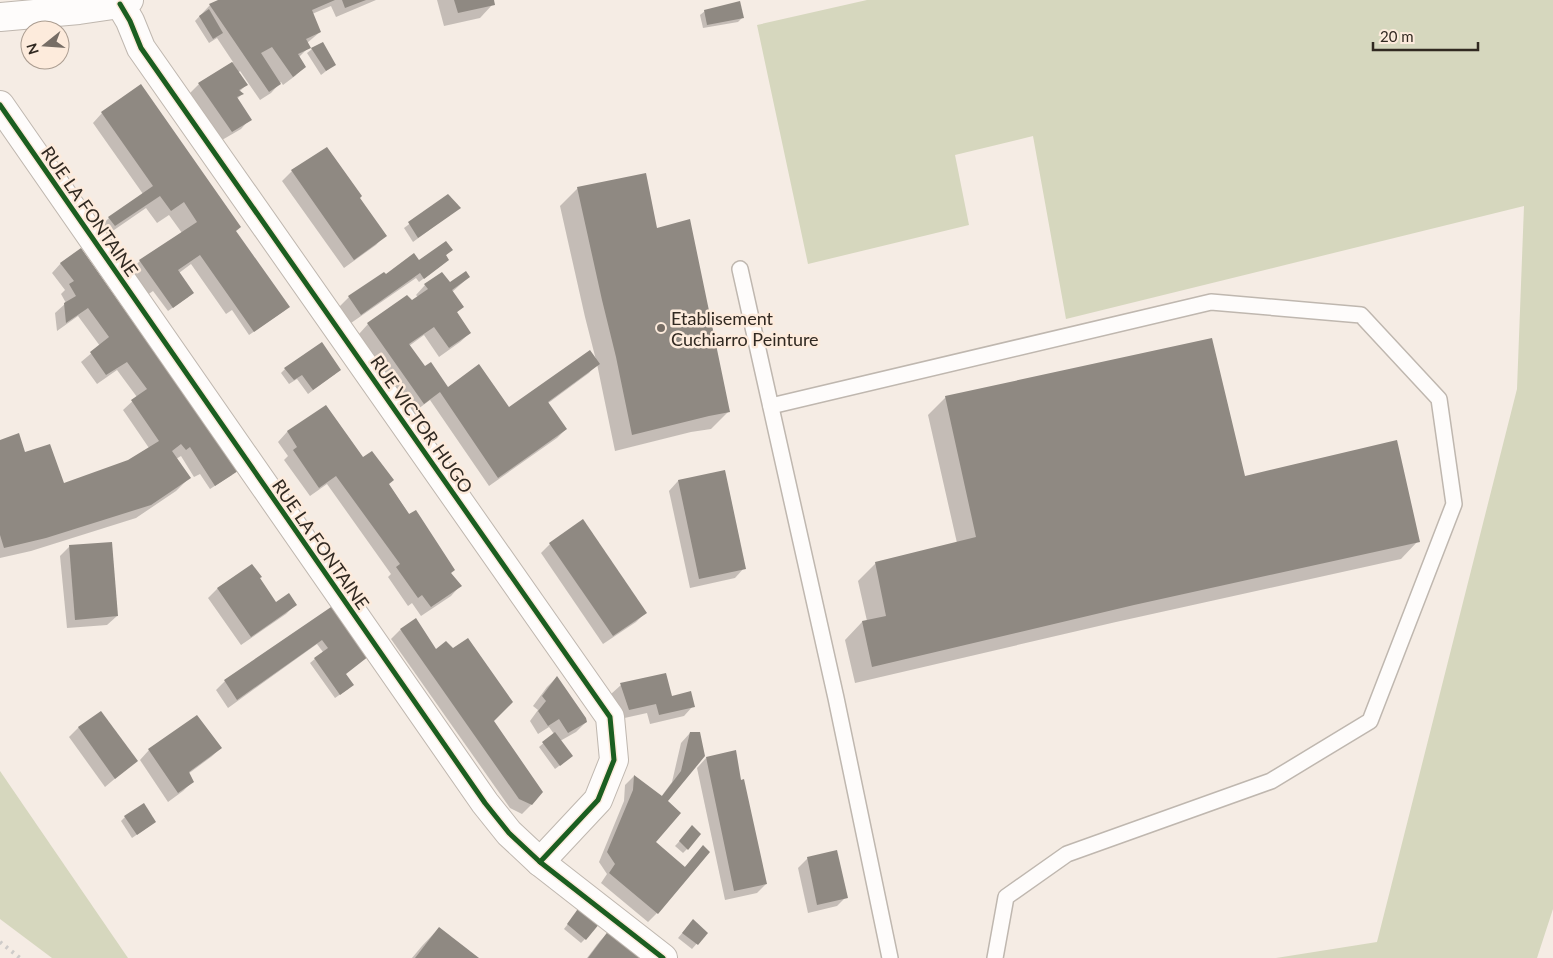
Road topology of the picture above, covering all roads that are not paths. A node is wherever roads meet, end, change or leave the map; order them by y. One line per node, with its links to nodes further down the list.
1 (124, 2): 2 (street); 6 (street, RUE VICTOR HUGO)
2 (0, 17)
3 (0, 105): 6 (street, RUE LA FONTAINE)
4 (740, 269): 5 (lane)
5 (771, 406): 8 (lane); 9 (lane)
6 (540, 862): 7 (street, RUE LA FONTAINE)
7 (663, 958)
8 (890, 958)
9 (995, 958)

